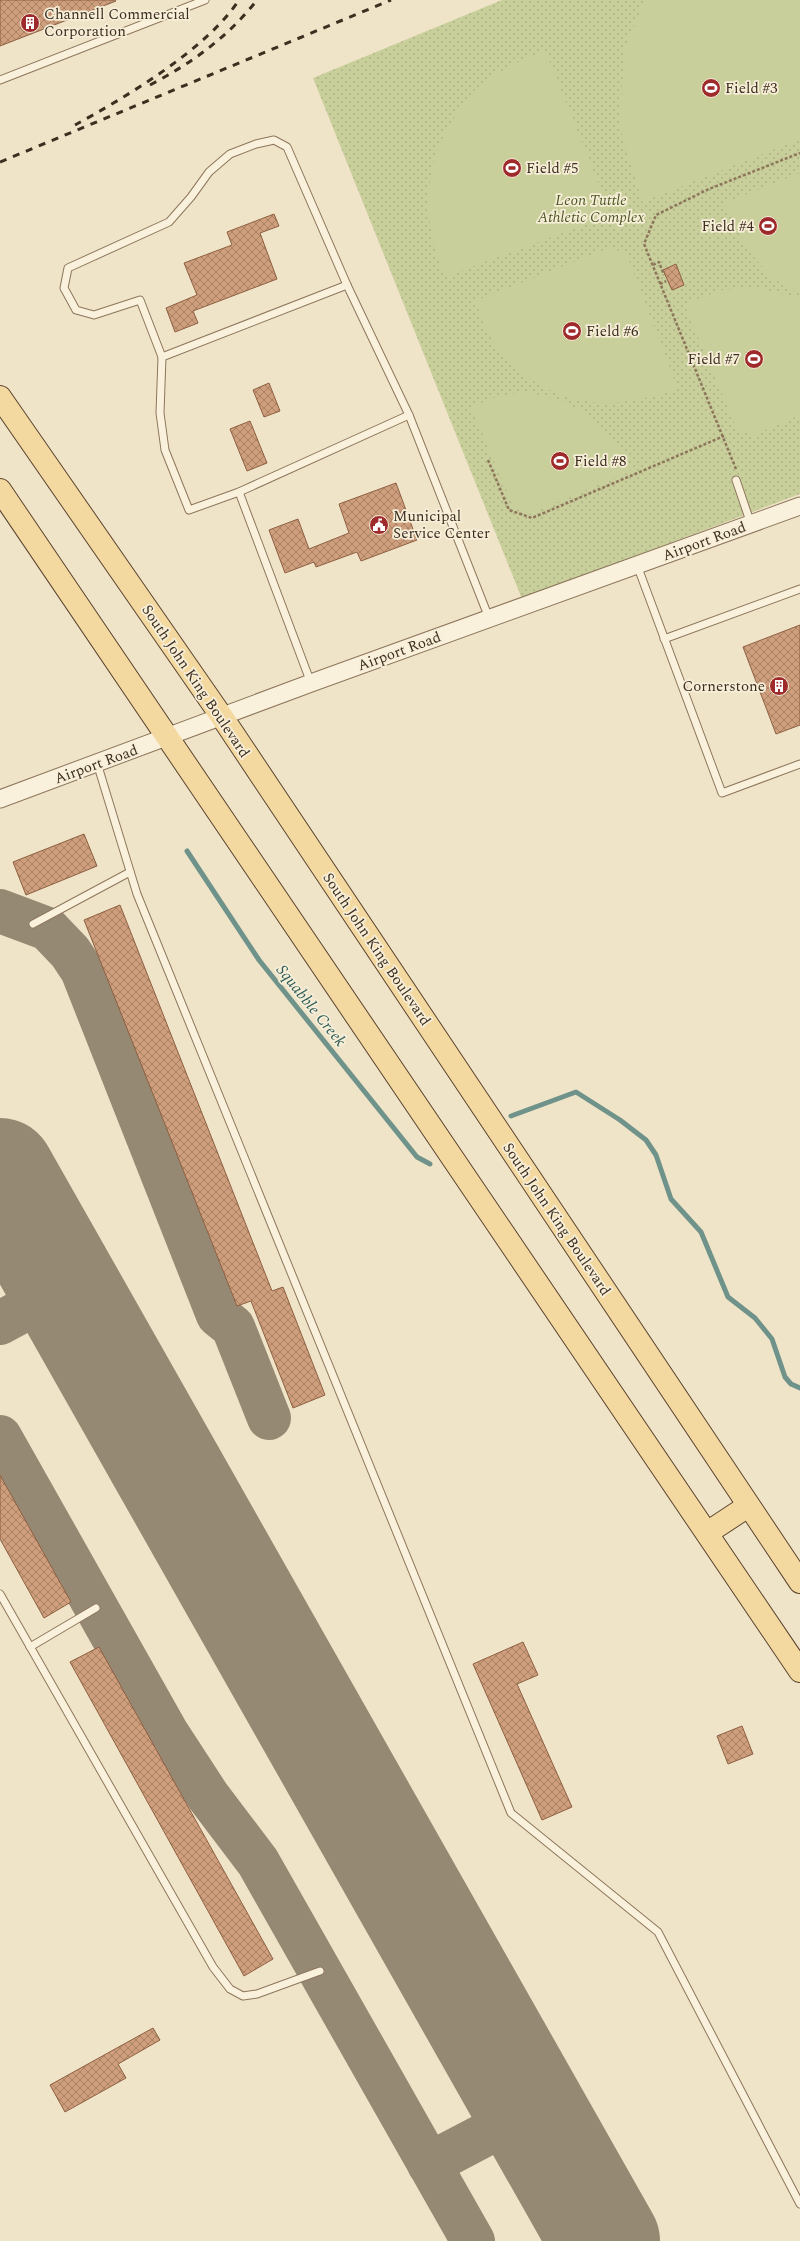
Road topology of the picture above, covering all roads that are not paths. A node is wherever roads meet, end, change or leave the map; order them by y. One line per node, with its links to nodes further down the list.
1 (205, 0): 2 (lane)
2 (0, 80)
3 (347, 285): 4 (lane); 4 (lane); 6 (lane)
4 (162, 357): 9 (lane)
5 (0, 397): 17 (main road, South John King Boulevard)
6 (409, 416): 9 (lane); 14 (lane)
7 (736, 480): 11 (lane)
8 (0, 490): 18 (main road)
9 (239, 492): 16 (lane)
10 (800, 508): 11 (street, Airport Road)
11 (751, 524): 12 (street, Airport Road)
12 (637, 565): 14 (street, Airport Road); 15 (lane)
13 (800, 589): 15 (lane)
14 (489, 619): 16 (street, Airport Road)
15 (664, 639): 20 (lane)
16 (311, 683): 17 (street, Airport Road)
17 (222, 717): 18 (street, Airport Road); 24 (main road, South John King Boulevard)
18 (167, 737): 19 (street, Airport Road); 25 (main road)
19 (97, 763): 21 (street, Airport Road); 22 (lane)
20 (800, 764)
21 (0, 799)
22 (130, 872): 23 (lane); 32 (lane)
23 (34, 924)
24 (748, 1506): 25 (main road); 26 (main road, South John King Boulevard)
25 (708, 1533): 30 (main road)
26 (800, 1582)
27 (0, 1594): 29 (lane)
28 (96, 1608): 29 (lane)
29 (30, 1647): 31 (lane)
30 (800, 1671)
31 (320, 1971)
32 (800, 2204)

